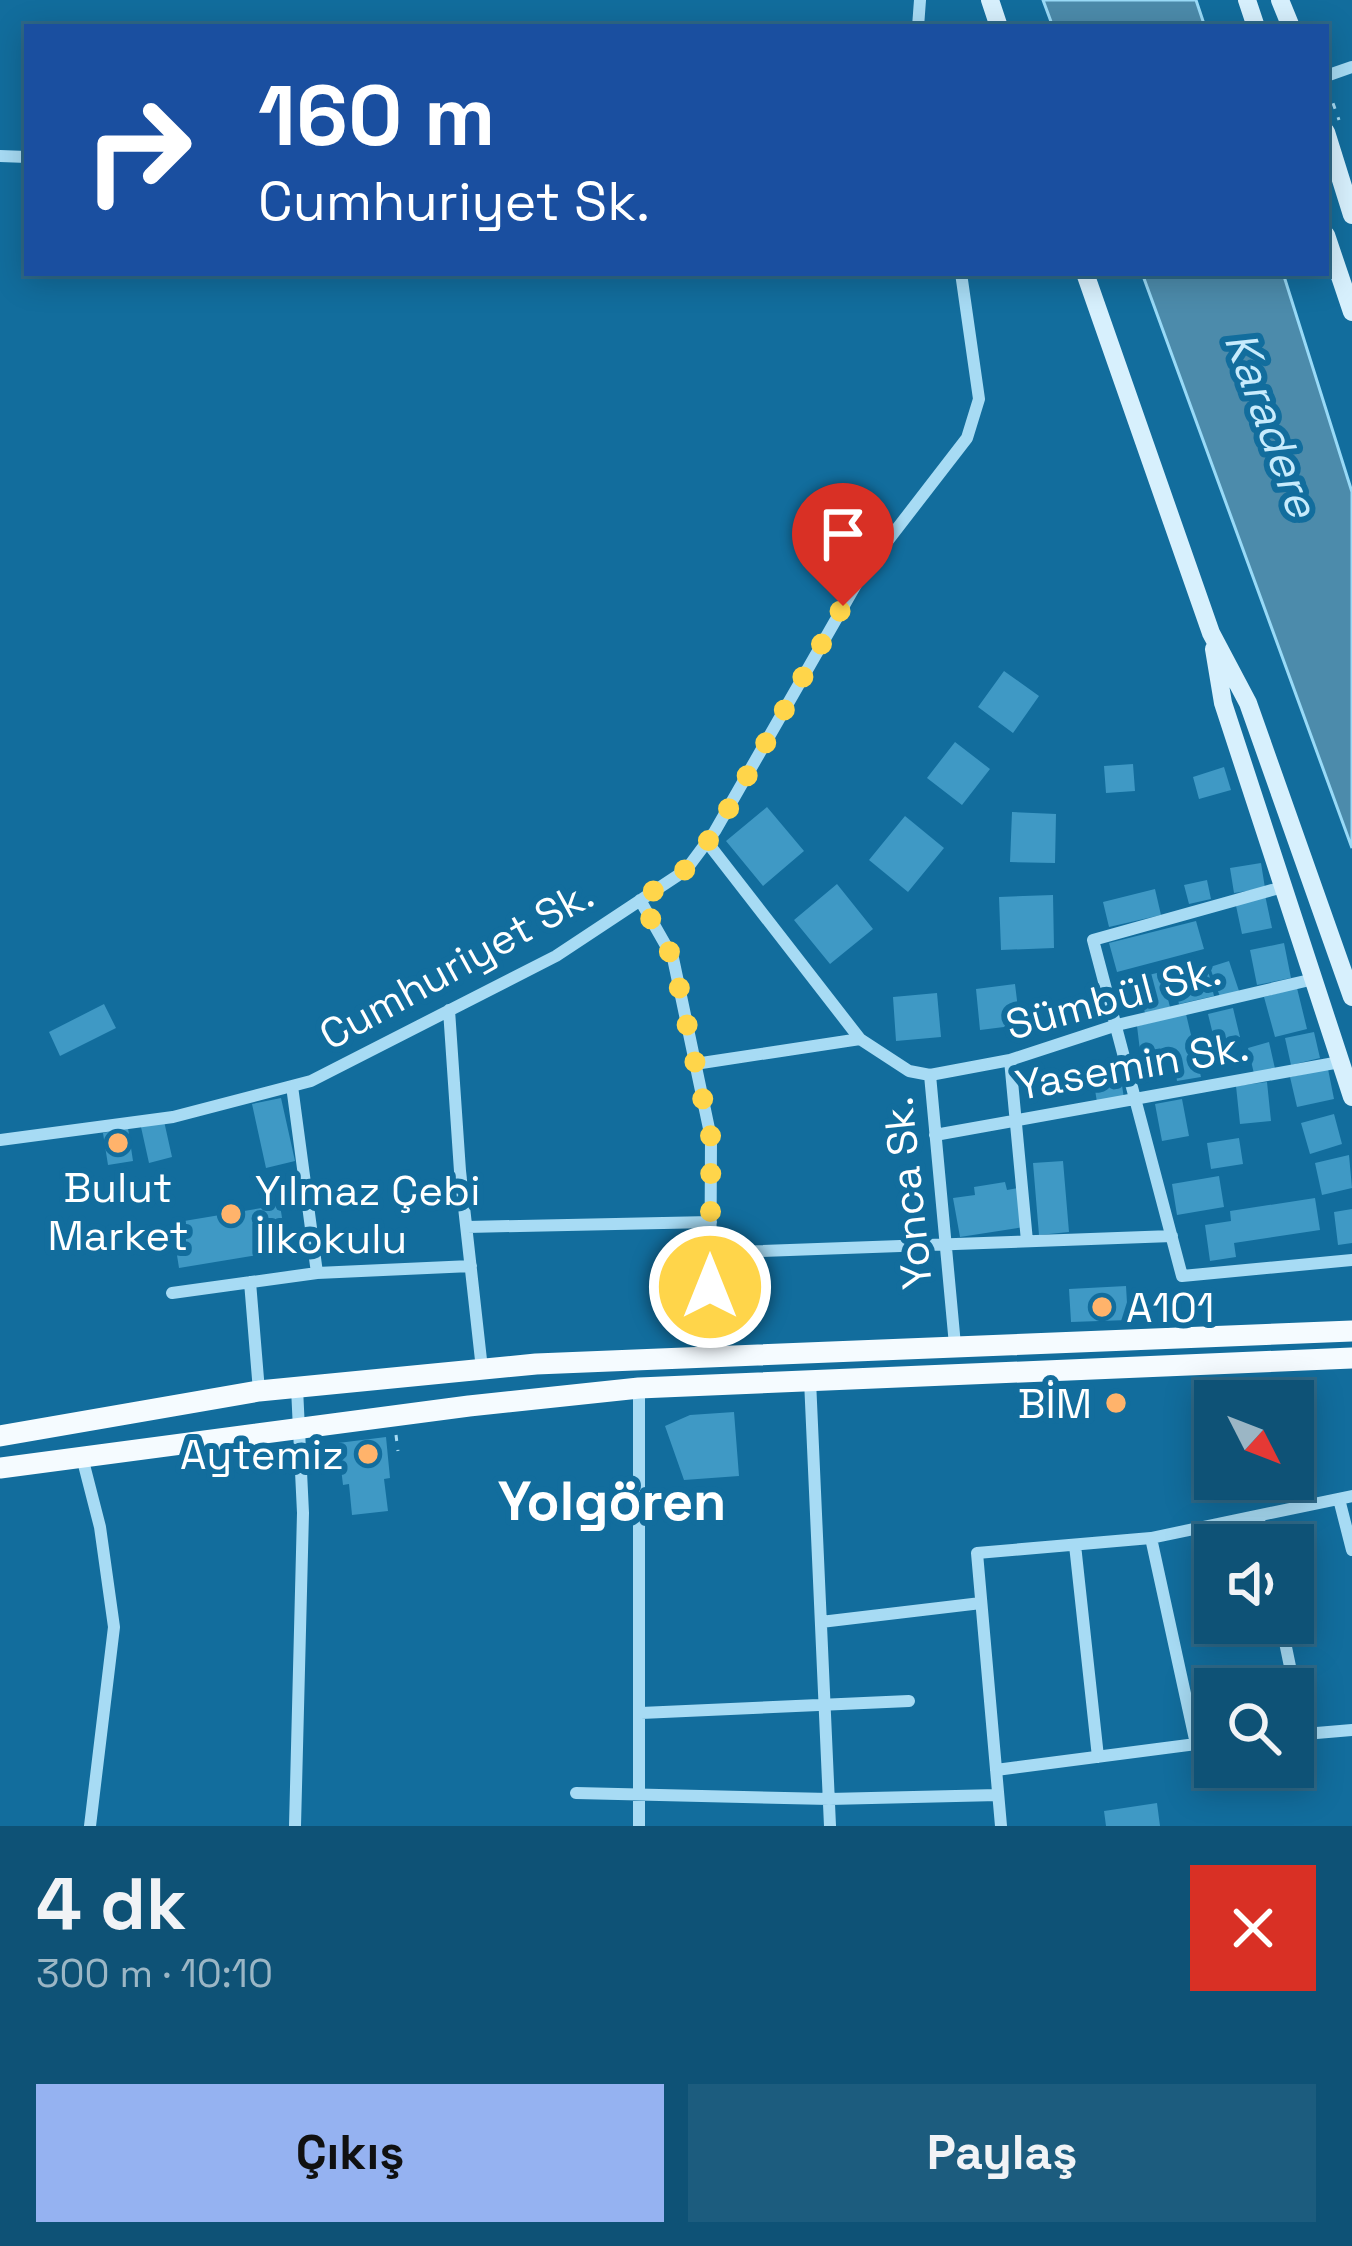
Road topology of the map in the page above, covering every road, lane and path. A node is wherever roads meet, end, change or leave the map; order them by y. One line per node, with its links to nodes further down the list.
1 (1329, 142): 2 (street)
2 (1352, 215)
3 (1329, 244): 6 (street)
4 (961, 276): 8 (street, Cumhuriyet Sk.)
5 (1086, 276): 7 (street)
6 (1352, 312)
7 (1211, 633): 9 (street); 12 (street)
8 (707, 842): 10 (street, Cumhuriyet Sk.); 15 (street, Yonca Sk.)
9 (1283, 886): 11 (street); 14 (street)
10 (640, 900): 13 (street, Cumhuriyet Sk.); 18 (street)
11 (1314, 979): 14 (street, Sümbül Sk.); 17 (street)
12 (1352, 997)
13 (449, 1010): 20 (street, Cumhuriyet Sk.); 27 (street)
14 (1118, 1025): 16 (street, Sümbül Sk.); 21 (street)
15 (860, 1039): 18 (street); 19 (street, Yonca Sk.)
16 (1010, 1060): 19 (street, Sümbül Sk.); 23 (street)
17 (1340, 1062): 21 (street, Yasemin Sk.); 22 (street)
18 (695, 1064): 26 (street)
19 (930, 1075): 24 (street, Yonca Sk.)
20 (292, 1086): 25 (street, Cumhuriyet Sk.); 34 (street)
21 (1136, 1096): 23 (street, Yasemin Sk.); 28 (street)
22 (1352, 1097)
23 (1016, 1119): 24 (street, Yasemin Sk.); 29 (street)
24 (935, 1135): 30 (street, Yonca Sk.)
25 (0, 1140)
26 (711, 1222): 27 (street); 31 (street)
27 (467, 1227): 33 (street)
28 (1172, 1236): 29 (street); 32 (street)
29 (1027, 1241): 30 (street)
30 (946, 1245): 31 (street); 38 (street, Yonca Sk.)
31 (711, 1253): 39 (street)
32 (1352, 1259)
33 (471, 1266): 34 (street); 41 (street)
34 (317, 1273): 35 (street)
35 (250, 1282): 36 (street); 45 (street)
36 (172, 1293)
37 (1352, 1331): 38 (main road)
38 (955, 1345): 39 (main road)
39 (710, 1356): 41 (main road)
40 (1352, 1358): 42 (main road)
41 (482, 1369): 43 (main road)
42 (810, 1379): 44 (main road); 57 (street)
43 (297, 1388): 45 (main road); 46 (street)
44 (639, 1388): 46 (main road); 60 (street)
45 (259, 1391): 47 (main road)
46 (298, 1427): 48 (main road); 72 (street)
47 (0, 1436)
48 (82, 1457): 49 (main road); 71 (street)
49 (0, 1468)
50 (1346, 1497): 51 (street); 55 (street)
51 (1258, 1516): 52 (street); 53 (street)
52 (1260, 1524)
53 (1151, 1538): 54 (street); 63 (street)
54 (1075, 1545): 56 (street); 65 (street)
55 (1352, 1550)
56 (982, 1603): 57 (street); 66 (street)
57 (821, 1622): 59 (street)
58 (909, 1701): 59 (street)
59 (825, 1706): 60 (street); 70 (street)
60 (641, 1713): 68 (street)
61 (1352, 1730): 62 (street)
62 (1314, 1734)
63 (1194, 1735)
64 (1194, 1744): 65 (street)
65 (1098, 1757): 66 (street)
66 (996, 1770): 69 (street)
67 (576, 1793): 68 (street)
68 (641, 1795): 70 (street); 73 (street)
69 (998, 1796): 70 (street); 75 (street)
70 (829, 1799): 74 (street)
71 (90, 1826)
72 (295, 1826)
73 (639, 1826)
74 (830, 1826)
75 (1000, 1826)

